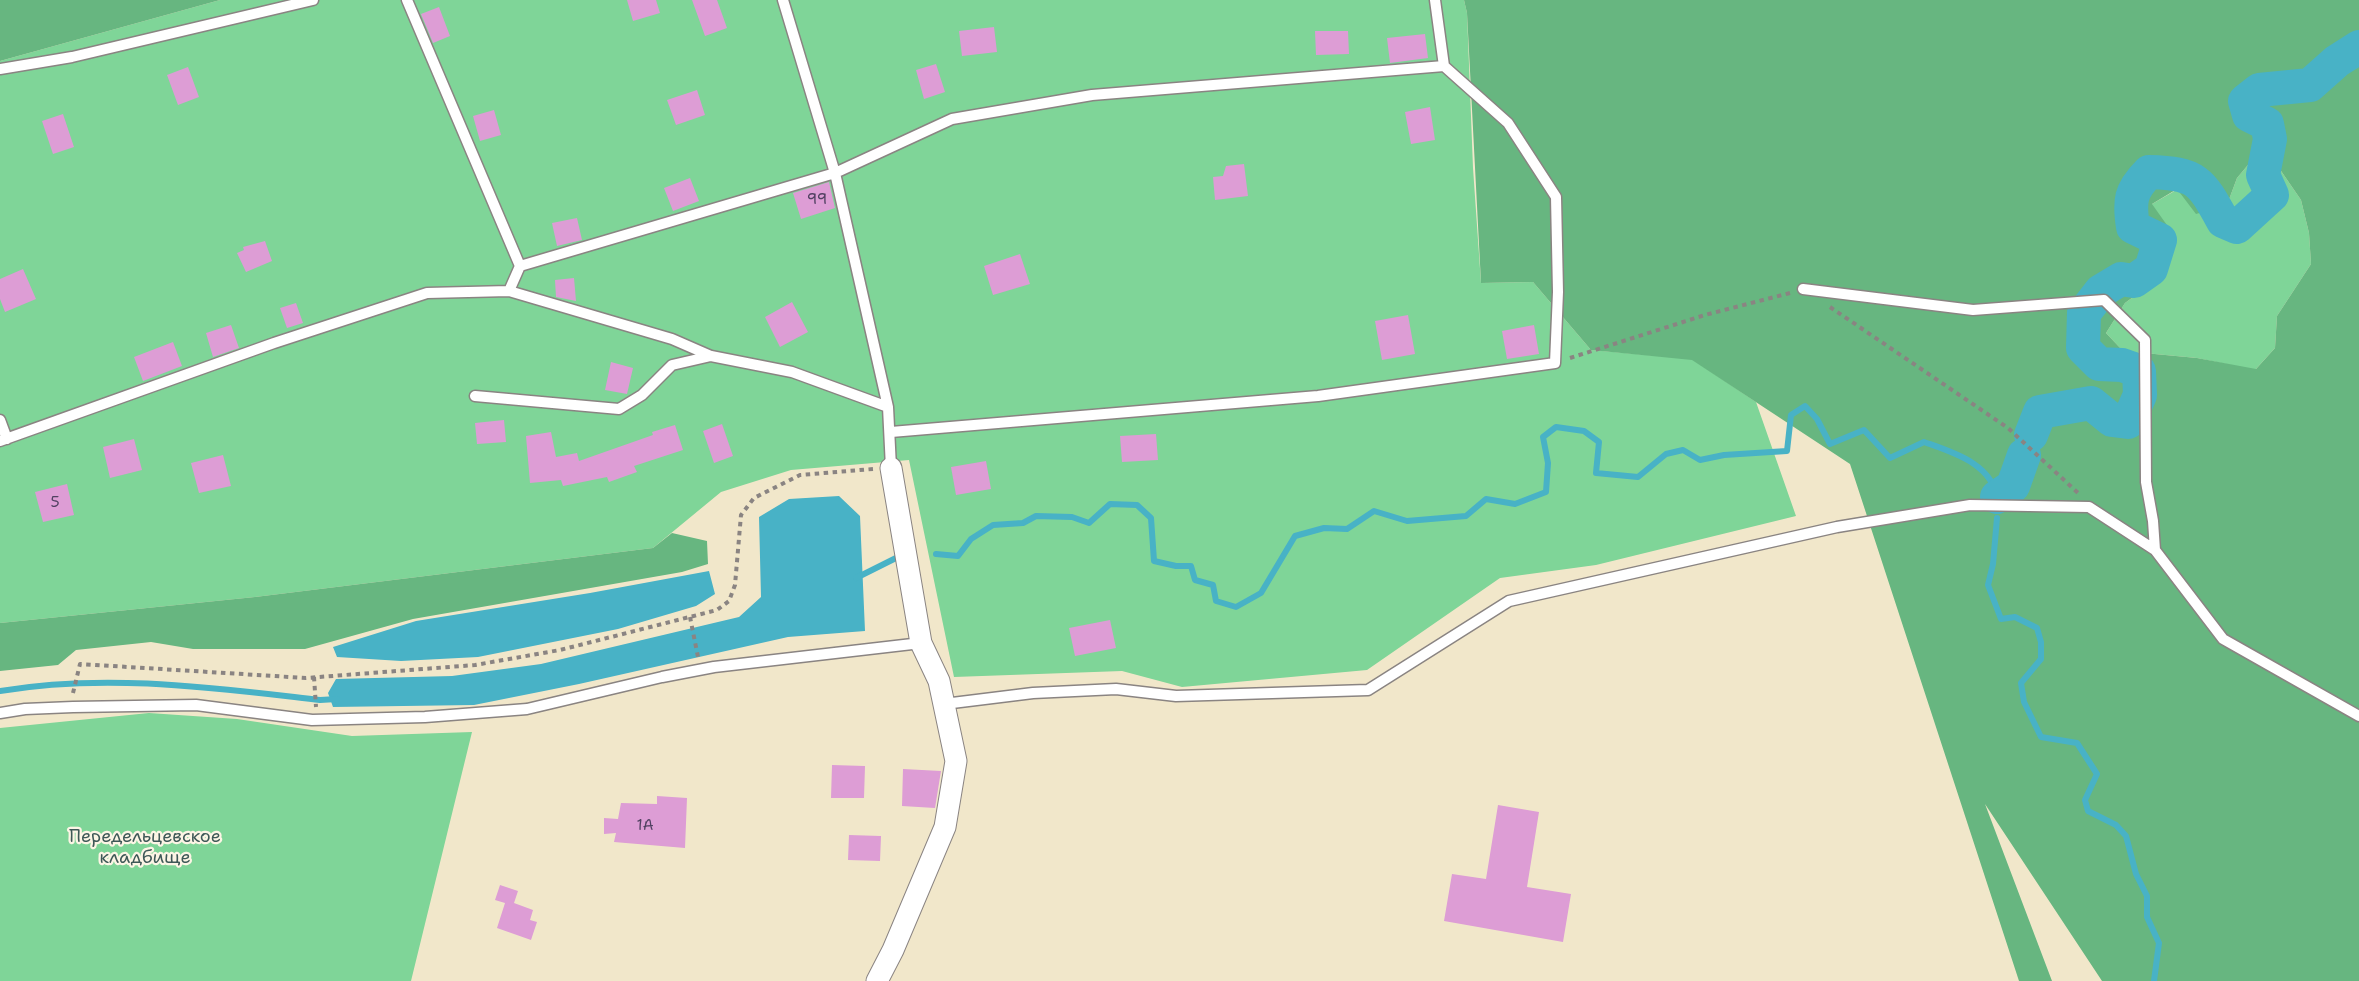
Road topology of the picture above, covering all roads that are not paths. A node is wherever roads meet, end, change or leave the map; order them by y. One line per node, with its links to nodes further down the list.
1 (313, 0): 6 (lane)
2 (407, 0): 8 (lane)
3 (783, 0): 7 (lane)
4 (1435, 0): 5 (lane)
5 (1444, 66): 7 (lane); 15 (lane)
6 (0, 69)
7 (835, 173): 8 (lane); 13 (lane)
8 (520, 266): 10 (lane)
9 (1803, 289): 18 (lane)
10 (509, 291): 11 (lane); 16 (lane)
11 (711, 356): 12 (lane); 13 (lane)
12 (476, 396)
13 (888, 407): 15 (lane)
14 (0, 420): 16 (lane)
15 (891, 432): 17 (lane)
16 (3, 440)
17 (891, 468): 19 (street)
18 (2155, 550): 20 (lane); 22 (lane)
19 (921, 643): 20 (street); 21 (lane)
20 (944, 704): 23 (street)
21 (0, 713)
22 (2359, 716)
23 (877, 981)

